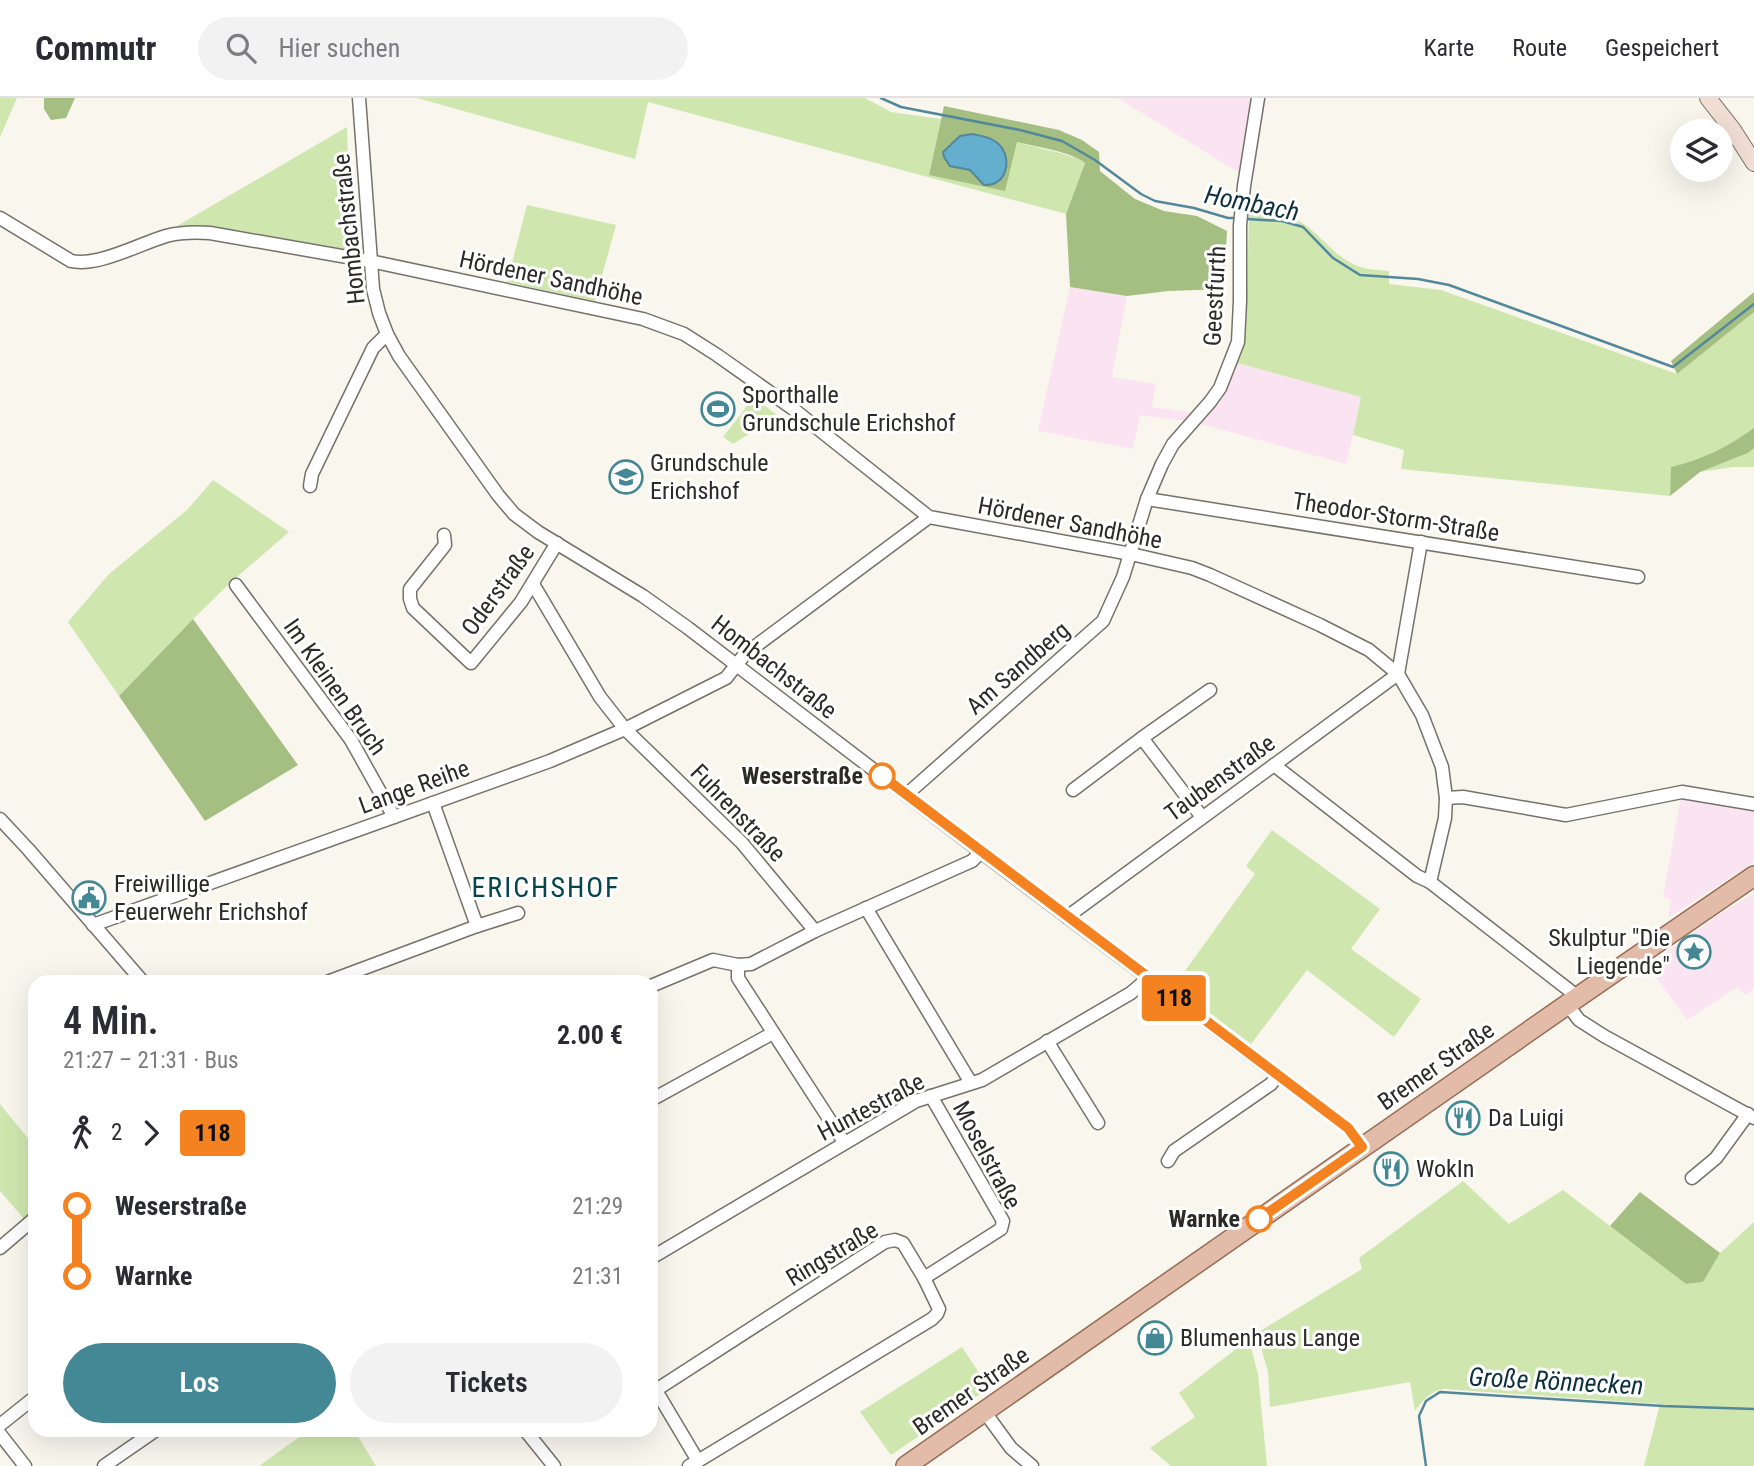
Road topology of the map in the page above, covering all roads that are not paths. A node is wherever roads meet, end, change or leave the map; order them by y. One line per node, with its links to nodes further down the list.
1 (359, 98): 6 (street, Hombachstraße)
2 (1258, 98): 9 (street, Geestfurth)
3 (1709, 98): 4 (main road)
4 (1754, 163)
5 (0, 218): 6 (street, Hördener Sandhöhe)
6 (370, 261): 7 (street, Hombachstraße); 10 (street, Hördener Sandhöhe)
7 (387, 334): 8 (street); 13 (street, Hombachstraße)
8 (310, 486)
9 (1147, 499): 12 (street, Theodor-Storm-Straße); 14 (street, Geestfurth)
10 (929, 517): 14 (street, Hördener Sandhöhe); 18 (street, Lange Reihe)
11 (444, 535): 16 (street, Oderstraße)
12 (1421, 542): 15 (street, Theodor-Storm-Straße); 19 (street)
13 (557, 543): 16 (street, Oderstraße); 18 (street, Hombachstraße)
14 (1131, 554): 19 (street, Hördener Sandhöhe); 25 (street, Am Sandberg)
15 (1638, 577)
16 (533, 584): 21 (street, Fuhrenstraße)
17 (236, 585): 29 (street, Im Kleinen Bruch)
18 (737, 665): 21 (street, Lange Reihe); 25 (street, Hombachstraße)
19 (1398, 674): 23 (street, Taubenstraße); 26 (street, Hördener Sandhöhe)
20 (1210, 690): 22 (street)
21 (625, 729): 27 (street, Lange Reihe); 40 (street, Fuhrenstraße)
22 (1142, 738): 24 (street); 30 (street)
23 (1274, 765): 30 (street, Taubenstraße); 34 (street)
24 (1073, 790)
25 (906, 795): 32 (street, Hombachstraße)
26 (1446, 798): 28 (street); 34 (street, Hördener Sandhöhe)
27 (433, 803): 29 (street, Lange Reihe); 39 (street)
28 (1754, 804)
29 (394, 817): 38 (street, Lange Reihe)
30 (1202, 817): 37 (street, Taubenstraße)
31 (0, 819): 38 (street)
32 (981, 852): 35 (street); 37 (street, Hombachstraße)
33 (1754, 876): 46 (main road, Bremer Straße)
34 (1430, 882): 46 (street)
35 (866, 908): 40 (street); 50 (street)
36 (518, 913): 39 (street)
37 (1067, 917): 44 (street, Hombachstraße)
38 (93, 925): 42 (street)
39 (477, 926): 43 (street)
40 (815, 930): 41 (street)
41 (738, 965): 45 (street); 47 (street)
42 (137, 975)
43 (346, 975)
44 (1148, 978): 48 (street, Huntestraße); 49 (street, Hombachstraße)
45 (658, 983)
46 (1572, 1001): 53 (street); 56 (main road, Bremer Straße)
47 (773, 1033): 51 (street); 55 (street)
48 (1047, 1041): 50 (street, Huntestraße); 54 (street)
49 (1277, 1076): 56 (street, Hombachstraße); 57 (street)
50 (971, 1083): 52 (street, Huntestraße)
51 (658, 1096)
52 (931, 1096): 55 (street, Huntestraße); 62 (street, Moselstraße)
53 (1751, 1116): 58 (street)
54 (1098, 1124)
55 (844, 1142): 61 (street, Huntestraße)
56 (1362, 1147): 66 (main road, Bremer Straße)
57 (1168, 1160)
58 (1692, 1178)
59 (28, 1224): 60 (street)
60 (0, 1248)
61 (658, 1254)
62 (924, 1278): 63 (street, Ringstraße); 71 (street, Ringstraße)
63 (658, 1383)
64 (658, 1396): 71 (street, Ringstraße)
65 (28, 1403): 67 (street)
66 (985, 1411): 75 (main road, Bremer Straße); 76 (street)
67 (0, 1425)
68 (0, 1434): 72 (street)
69 (146, 1437): 73 (street)
70 (531, 1437): 74 (street)
71 (693, 1463)
72 (25, 1466)
73 (104, 1466)
74 (554, 1466)
75 (906, 1466)
76 (1032, 1466)

